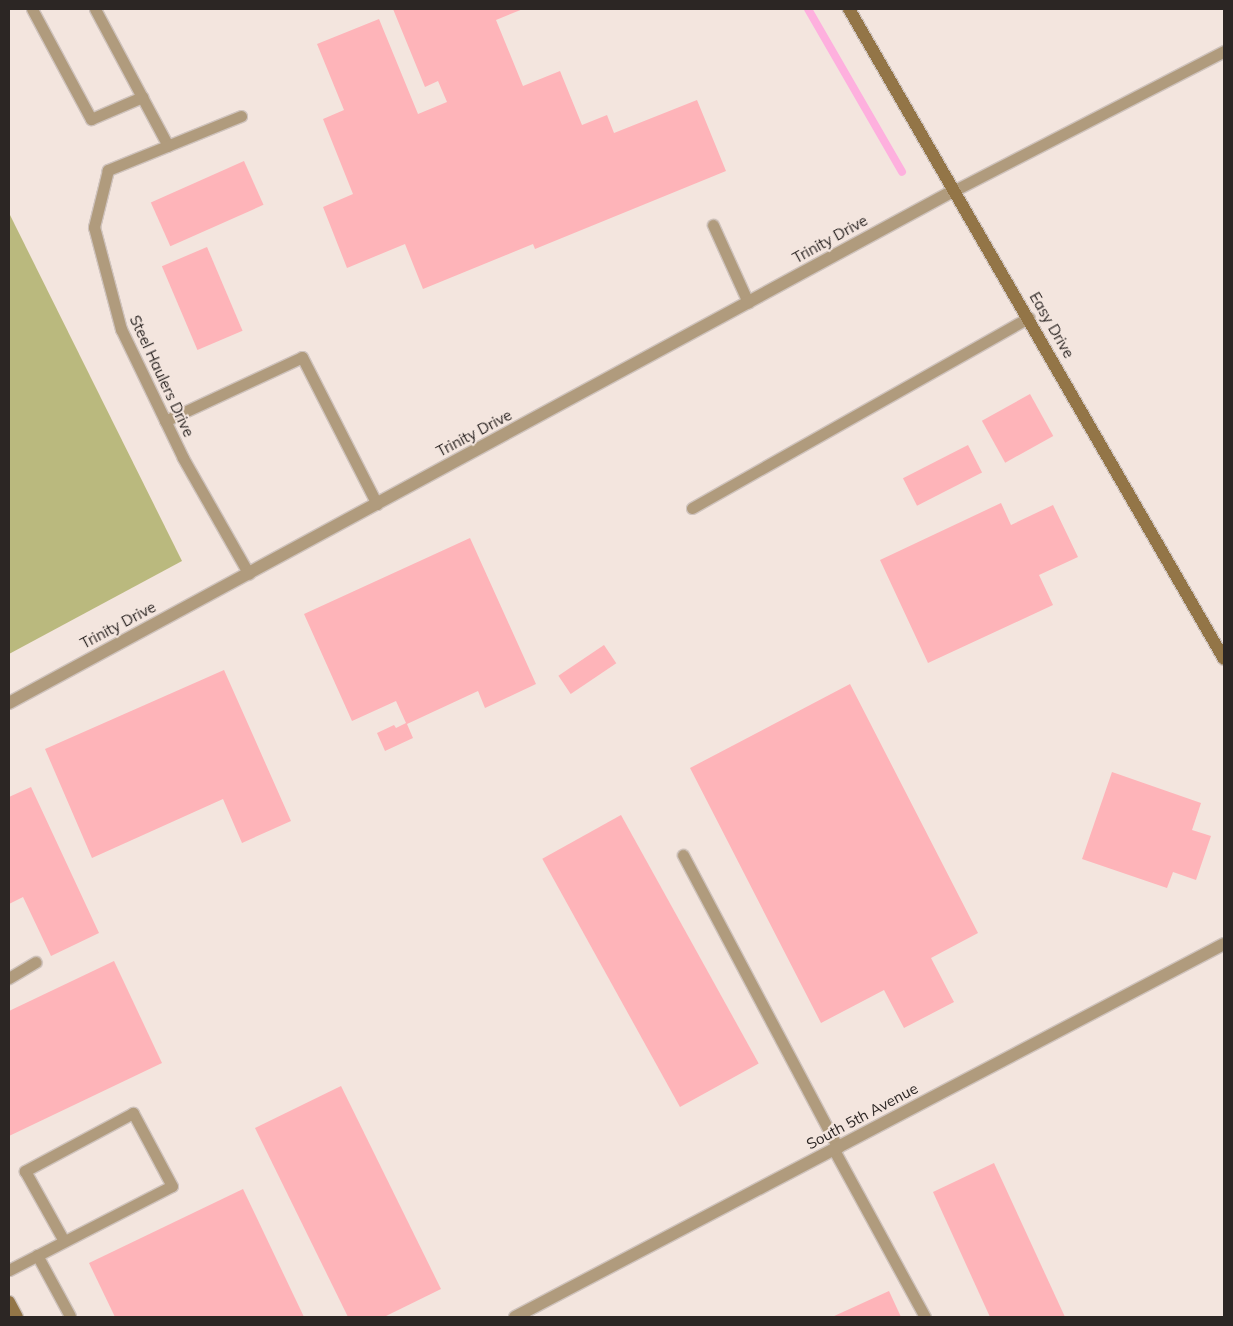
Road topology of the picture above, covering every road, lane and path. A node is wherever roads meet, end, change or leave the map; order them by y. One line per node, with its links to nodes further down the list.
1 (32, 9): 5 (lane)
2 (95, 9): 5 (lane)
3 (849, 9): 8 (street, Easy Drive)
4 (1224, 51): 8 (lane)
5 (142, 97): 7 (lane)
6 (241, 116): 7 (lane, Steel Haulers Drive)
7 (168, 146): 12 (lane, Steel Haulers Drive)
8 (955, 190): 10 (street, Trinity Drive); 11 (street, Easy Drive)
9 (713, 226): 10 (lane)
10 (748, 302): 13 (street, Trinity Drive)
11 (1028, 317): 14 (lane); 16 (street, Easy Drive)
12 (165, 421): 13 (lane); 15 (lane, Steel Haulers Drive)
13 (377, 504): 15 (street, Trinity Drive)
14 (692, 508)
15 (249, 574): 17 (street, Trinity Drive)
16 (1224, 659)
17 (9, 703)
18 (683, 855): 22 (lane)
19 (1224, 944): 22 (street, South 5th Avenue)
20 (36, 962): 21 (lane)
21 (9, 978)
22 (836, 1149): 29 (street, South 5th Avenue); 30 (lane)
23 (64, 1241): 23 (lane); 24 (lane)
24 (37, 1255): 25 (lane); 28 (lane)
25 (9, 1270)
26 (9, 1302): 27 (street)
27 (17, 1317)
28 (69, 1317)
29 (515, 1317)
30 (925, 1317)

